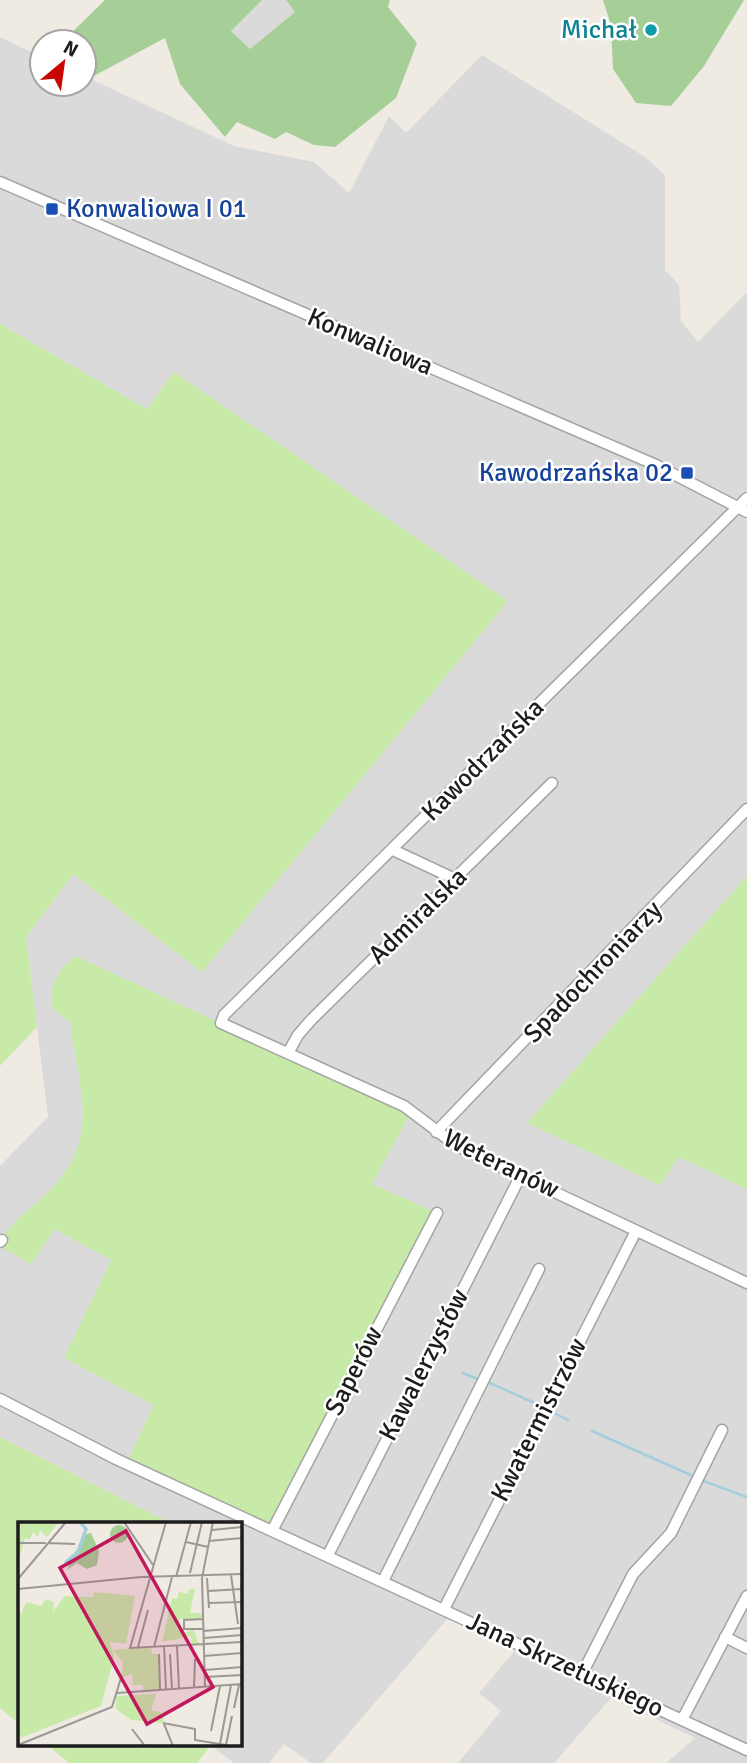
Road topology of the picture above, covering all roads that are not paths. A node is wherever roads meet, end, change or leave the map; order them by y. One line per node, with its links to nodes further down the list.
1 (0, 182): 3 (street, Konwaliowa)
2 (747, 498): 3 (street, Kawodrzańska)
3 (743, 509): 6 (street, Kawodrzańska)
4 (552, 783): 7 (street, Admiralska)
5 (747, 809): 10 (street, Spadochroniarzy)
6 (393, 850): 7 (street); 8 (street, Kawodrzańska)
7 (456, 879): 9 (street, Admiralska)
8 (221, 1023): 9 (street, Weteranów)
9 (288, 1053): 10 (street, Weteranów)
10 (436, 1132): 11 (street, Weteranów)
11 (521, 1175): 13 (street, Weteranów); 19 (street, Kawalerzystów)
12 (437, 1213): 18 (street, Saperów)
13 (636, 1231): 15 (street, Weteranów); 22 (street, Kwatermistrzów)
14 (539, 1269): 20 (street)
15 (747, 1283)
16 (0, 1399): 18 (street, Jana Skrzetuskiego)
17 (723, 1430): 25 (street)
18 (273, 1529): 19 (street, Jana Skrzetuskiego)
19 (328, 1555): 20 (street, Jana Skrzetuskiego)
20 (383, 1581): 22 (street, Jana Skrzetuskiego)
21 (747, 1596): 23 (street)
22 (444, 1609): 25 (street, Jana Skrzetuskiego)
23 (725, 1637): 24 (street); 26 (street)
24 (747, 1648)
25 (583, 1672): 26 (street, Jana Skrzetuskiego)
26 (682, 1720): 27 (street, Jana Skrzetuskiego)
27 (747, 1750)

